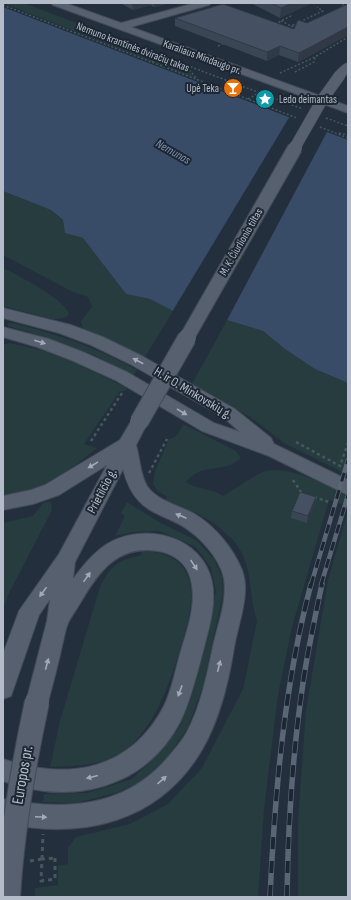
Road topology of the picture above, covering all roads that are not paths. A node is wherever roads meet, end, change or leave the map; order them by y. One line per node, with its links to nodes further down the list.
1 (56, 3): 3 (main road, Karaliaus Mindaugo pr.)
2 (206, 3): 3 (main road)
3 (120, 27): 5 (main road, Karaliaus Mindaugo pr.)
4 (348, 66): 8 (main road, M. K. Čiurlionio tiltas, bridge)
5 (348, 110)
6 (3, 313): 10 (main road, H. ir O. Minkovskių g., one-way to 6)
7 (3, 332): 10 (main road, H. ir O. Minkovskių g., one-way to 10)
8 (139, 422): 9 (main road, Prietilčio g.)
9 (127, 445): 12 (main road, one-way to 12); 13 (main road, Prietilčio g.); 18 (main road, one-way to 9)
10 (275, 451): 11 (main road)
11 (348, 488)
12 (3, 504)
13 (66, 560): 14 (main road, Prietilčio g.); 15 (main road, Prietilčio g., one-way to 15)
14 (58, 621): 16 (main road, Prietilčio g., one-way to 14); 17 (main road, one-way to 17)
15 (5, 682)
16 (37, 702): 19 (main road, Europos pr., bridge)
17 (3, 770)
18 (3, 811)
19 (8, 897)

